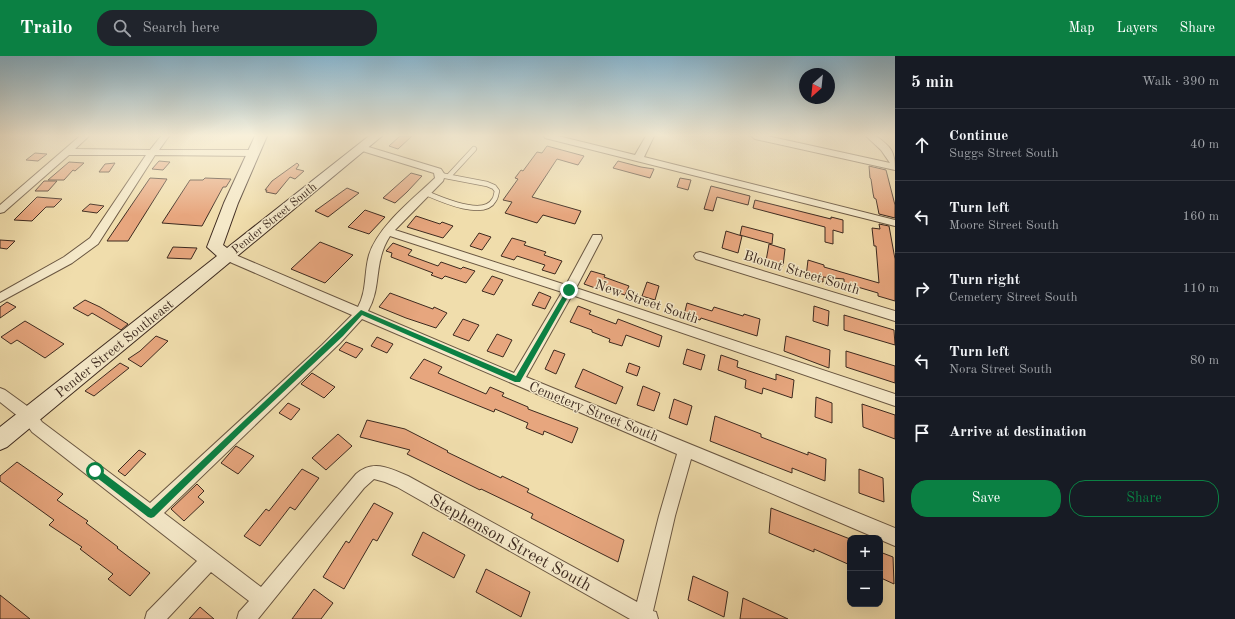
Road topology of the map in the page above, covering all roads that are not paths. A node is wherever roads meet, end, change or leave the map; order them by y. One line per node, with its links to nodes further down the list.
1 (55, 162): 12 (street)
2 (146, 162): 19 (street)
3 (249, 162): 16 (street)
4 (344, 162): 16 (street, Pender Street South)
5 (409, 162): 10 (street)
6 (459, 162): 10 (lane)
7 (655, 162): 13 (street)
8 (874, 162): 9 (street)
9 (895, 167)
10 (444, 175): 11 (street); 11 (lane)
11 (426, 193): 14 (street)
12 (0, 209)
13 (895, 223)
14 (388, 232): 18 (street, New Street South); 20 (street)
15 (597, 238): 18 (street)
16 (227, 256): 20 (street, Cemetery Street South); 25 (street, Pender Street Southeast)
17 (700, 256): 21 (street, Blount Street South)
18 (569, 290): 22 (street); 24 (street, New Street South)
19 (0, 298)
20 (361, 312): 22 (street, Cemetery Street South); 28 (street)
21 (895, 316)
22 (517, 380): 27 (street, Cemetery Street South)
23 (0, 394): 25 (street)
24 (895, 400)
25 (29, 416): 26 (street, Pender Street Southeast); 28 (street)
26 (0, 440)
27 (686, 450): 29 (street, Cemetery Street South); 32 (street)
28 (151, 514): 30 (street)
29 (895, 537)
30 (210, 560): 31 (street); 33 (street)
31 (261, 598): 32 (street, Stephenson Street South); 34 (street)
32 (645, 618)
33 (154, 619)
34 (246, 619)

